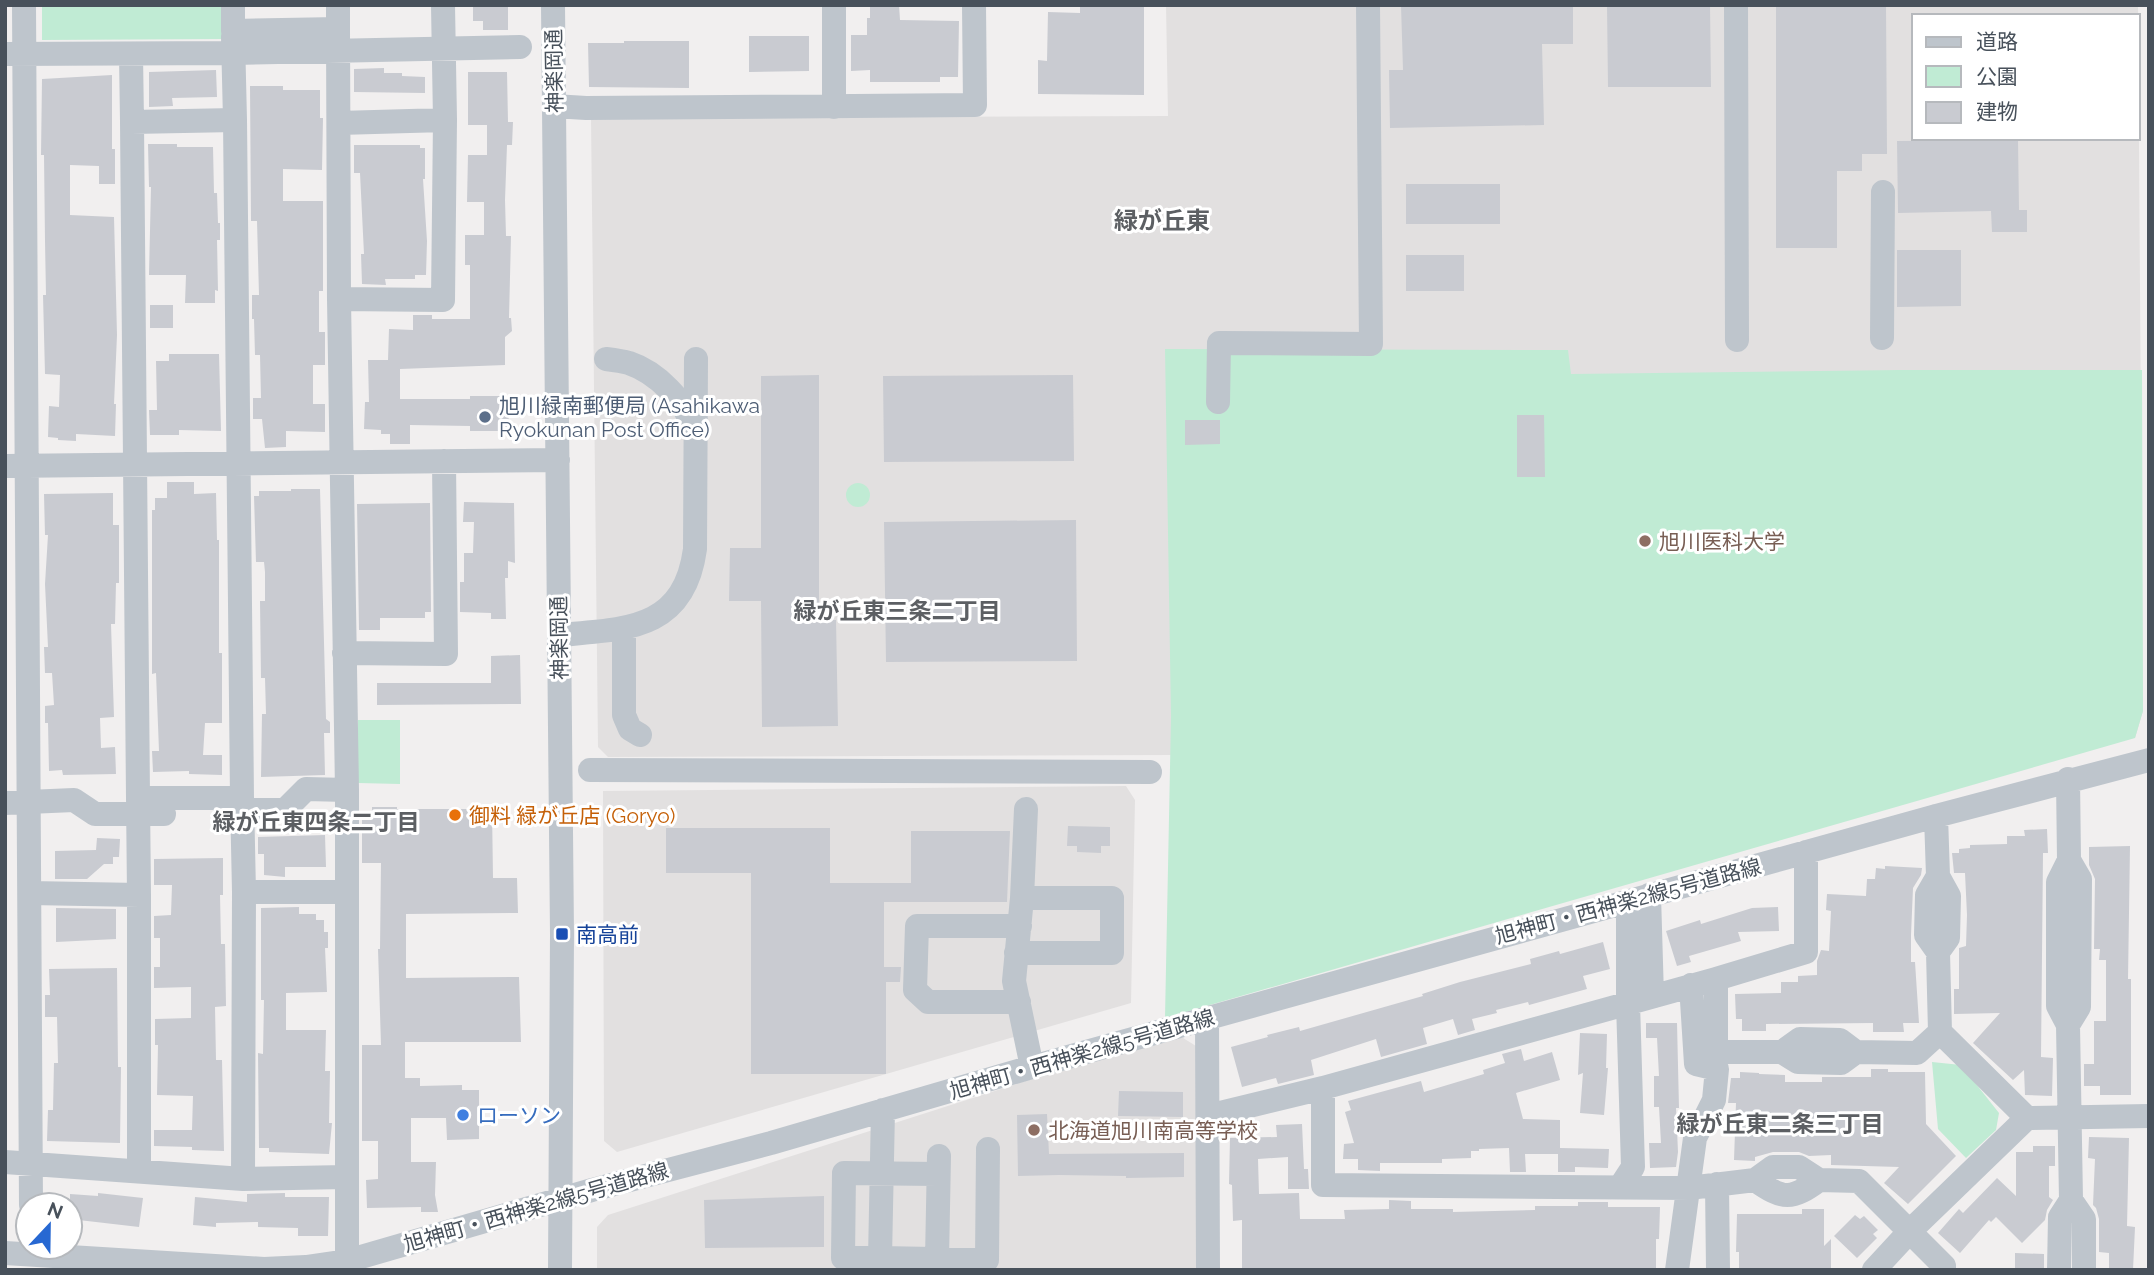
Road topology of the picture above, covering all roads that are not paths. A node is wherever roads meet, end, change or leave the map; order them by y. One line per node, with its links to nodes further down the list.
1 (24, 5): 13 (street)
2 (233, 5): 10 (street)
3 (443, 5): 12 (street)
4 (553, 5): 15 (street, 神楽岡通)
5 (834, 5): 16 (street)
6 (974, 5): 16 (street)
7 (1368, 5): 28 (street)
8 (1736, 5): 25 (street)
9 (338, 29): 10 (street); 12 (street); 20 (street)
10 (233, 42): 14 (street); 17 (street)
11 (520, 47): 12 (street)
12 (443, 50): 18 (street)
13 (15, 54): 14 (street); 21 (street)
14 (131, 54): 19 (street)
15 (554, 106): 16 (street); 30 (street, 神楽岡通)
16 (834, 107)
17 (235, 120): 19 (street); 33 (street)
18 (445, 120): 20 (street); 23 (street)
19 (131, 122): 34 (street)
20 (339, 123): 23 (street)
21 (15, 127): 35 (street)
22 (1883, 192): 24 (street)
23 (339, 299): 32 (street)
24 (1882, 338)
25 (1737, 340)
26 (606, 359): 29 (street)
27 (696, 359): 29 (street)
28 (1218, 402)
29 (695, 437): 36 (street)
30 (558, 460): 31 (street); 37 (street, 神楽岡通)
31 (444, 461): 32 (street); 38 (street)
32 (343, 462): 33 (street); 38 (street)
33 (238, 463): 34 (street); 47 (street)
34 (134, 464): 35 (street); 46 (street)
35 (16, 466): 45 (street)
36 (624, 629): 37 (street); 39 (street)
37 (559, 635): 83 (street, 神楽岡通)
38 (344, 653): 44 (street)
39 (640, 735)
40 (2149, 760): 43 (street, 旭神町・西神楽2線5号道路線)
41 (590, 770): 42 (street)
42 (1150, 772)
43 (2068, 779): 49 (street, 旭神町・西神楽2線5号道路線); 71 (street)
44 (347, 790): 47 (street); 52 (street)
45 (17, 803): 46 (street); 53 (street)
46 (138, 806): 47 (street); 54 (street)
47 (243, 806): 51 (street)
48 (1026, 809): 55 (street)
49 (1936, 816): 50 (street, 旭神町・西神楽2線5号道路線); 65 (street)
50 (1806, 852): 56 (street, 旭神町・西神楽2線5号道路線); 59 (street)
51 (244, 892): 52 (street); 78 (street)
52 (346, 892): 77 (street)
53 (30, 893): 54 (street); 74 (street)
54 (139, 895): 75 (street)
55 (1022, 898): 57 (street); 58 (street)
56 (1639, 898): 61 (street); 63 (street); 64 (street, 旭神町・西神楽2線5号道路線)
57 (1020, 926): 58 (street); 62 (street)
58 (1016, 953): 62 (street)
59 (1716, 979): 60 (street); 65 (street)
60 (1691, 985): 61 (street); 81 (street)
61 (1652, 996): 63 (street)
62 (1019, 1002): 66 (street)
63 (1628, 1003): 67 (street); 80 (street)
64 (1207, 1019): 66 (street, 旭神町・西神楽2線5号道路線); 69 (street)
65 (1940, 1032): 72 (street)
66 (1032, 1067): 68 (street, 旭神町・西神楽2線5号道路線)
67 (1323, 1088): 69 (street); 80 (street)
68 (883, 1110): 76 (street); 83 (street, 旭神町・西神楽2線5号道路線)
69 (1208, 1116): 91 (street)
70 (2149, 1116): 71 (street)
71 (2071, 1117): 72 (street); 84 (street)
72 (2027, 1118): 85 (street)
73 (988, 1149): 87 (street)
74 (17, 1163): 75 (street); 82 (street)
75 (139, 1170): 78 (street)
76 (882, 1173): 86 (street); 86 (street); 87 (street)
77 (345, 1177): 78 (street); 89 (street)
78 (243, 1179)
79 (1717, 1184): 81 (street); 85 (street); 93 (street)
80 (1620, 1187): 81 (street)
81 (1689, 1188): 92 (street)
82 (26, 1191)
83 (560, 1199): 89 (street, 旭神町・西神楽2線5号道路線); 90 (street, 神楽岡通)
84 (2071, 1200): 96 (street); 97 (street)
85 (1910, 1231): 94 (street); 95 (street)
86 (880, 1258): 87 (street)
87 (937, 1259)
88 (84, 1260): 89 (street, 旭神町・西神楽2線5号道路線)
89 (347, 1265)
90 (560, 1270)
91 (1208, 1270)
92 (1677, 1270)
93 (1718, 1270)
94 (1874, 1270)
95 (1944, 1270)
96 (2059, 1270)
97 (2084, 1270)

